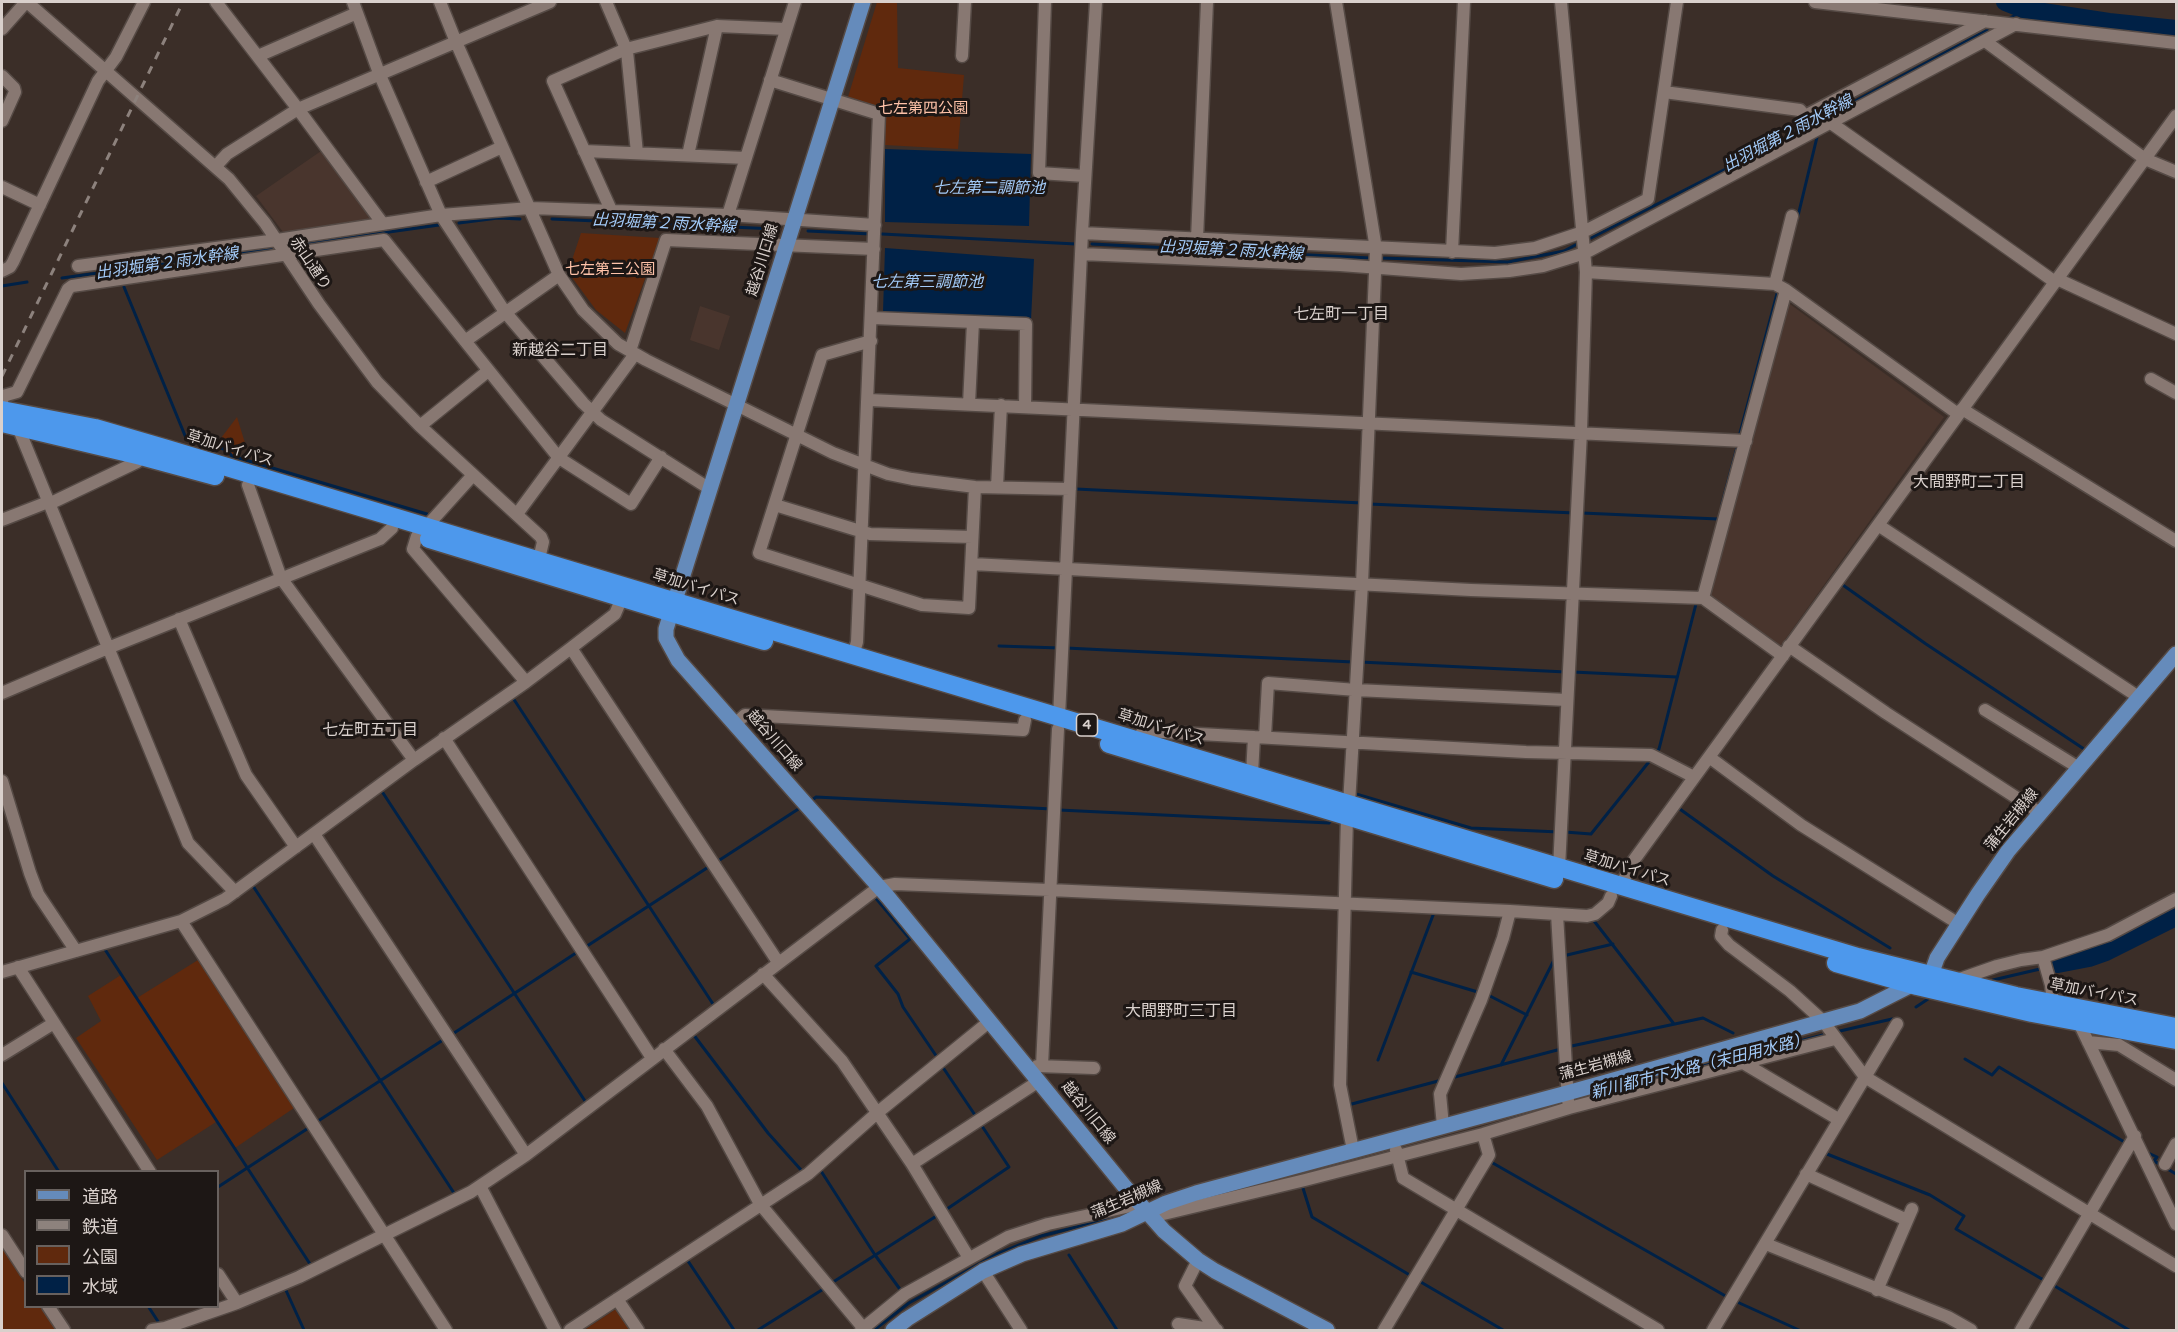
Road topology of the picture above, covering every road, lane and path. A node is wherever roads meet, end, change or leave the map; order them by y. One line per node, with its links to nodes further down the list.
1 (28, 2): 22 (street); 30 (street, 赤山通り)
2 (144, 2): 30 (street)
3 (216, 2): 28 (street)
4 (440, 2): 25 (street)
5 (550, 2): 25 (street)
6 (606, 2): 27 (street)
7 (795, 2): 23 (street)
8 (864, 2): 35 (main road, 越谷川口線)
9 (965, 2): 29 (street)
10 (1045, 2): 48 (street)
11 (1096, 2): 48 (street)
12 (1207, 2): 62 (street)
13 (1336, 2): 66 (street)
14 (1464, 2): 67 (street)
15 (1561, 2): 60 (street)
16 (1677, 2): 34 (street)
17 (1815, 2): 19 (street)
18 (355, 7): 28 (street); 31 (street)
19 (1985, 21): 20 (street); 34 (street)
20 (2016, 24): 24 (street); 26 (street)
21 (717, 26): 23 (street); 27 (street); 43 (street)
22 (2, 29)
23 (786, 29): 33 (street)
24 (1985, 41): 39 (street); 45 (street)
25 (456, 42): 31 (street); 40 (street)
26 (2176, 43)
27 (626, 49): 41 (street); 42 (street)
28 (258, 56): 36 (street)
29 (962, 56)
30 (106, 70): 46 (street, 赤山通り); 51 (street)
31 (379, 73): 36 (street); 49 (street)
32 (2, 76): 38 (street)
33 (770, 80): 35 (street); 44 (street)
34 (1664, 92): 60 (street)
35 (832, 99): 57 (main road, 越谷川口線); 59 (street)
36 (298, 109): 46 (street); 58 (street)
37 (2176, 116): 45 (street)
38 (2, 121)
39 (1831, 123): 68 (street); 76 (street)
40 (502, 147): 49 (street); 52 (street)
41 (584, 151): 42 (street); 53 (street)
42 (637, 153): 43 (street)
43 (688, 155): 44 (street)
44 (746, 158): 55 (street)
45 (2145, 159): 47 (street); 76 (street)
46 (216, 166): 63 (street, 赤山通り)
47 (2176, 172)
48 (1085, 176): 61 (street)
49 (426, 182): 54 (street)
50 (2, 188): 51 (street)
51 (40, 205): 73 (street)
52 (530, 208): 53 (street); 54 (street); 75 (street)
53 (611, 210): 55 (street)
54 (441, 215): 58 (street); 78 (street)
55 (728, 215): 57 (street)
56 (1792, 216): 77 (street)
57 (794, 219): 59 (street); 64 (main road, 越谷川口線)
58 (383, 224): 63 (street)
59 (875, 225): 65 (street)
60 (1583, 232): 67 (street); 68 (street)
61 (1082, 233): 62 (street); 69 (street)
62 (1197, 239): 66 (street)
63 (276, 240): 70 (street, 赤山通り); 71 (street)
64 (786, 246): 65 (street); 84 (street); 91 (main road, 越谷川口線)
65 (874, 249): 79 (street)
66 (1376, 249): 67 (street); 72 (street)
67 (1452, 252)
68 (1585, 253): 72 (street); 74 (street)
69 (1081, 254): 72 (street); 94 (street)
70 (285, 255): 82 (street); 89 (street); 100 (street, 赤山通り)
71 (78, 266)
72 (1376, 268): 98 (street)
73 (2, 271)
74 (1586, 272): 77 (street); 101 (street)
75 (559, 275): 78 (street); 84 (street)
76 (2056, 281): 81 (street); 97 (street)
77 (1780, 287): 97 (street); 103 (street)
78 (506, 312): 82 (street); 96 (street)
79 (872, 318): 80 (street); 83 (street)
80 (973, 322): 90 (street); 93 (street)
81 (2176, 334)
82 (465, 341): 85 (street)
83 (871, 341): 88 (street); 102 (street)
84 (633, 353): 91 (street); 96 (street)
85 (488, 371): 100 (street); 106 (street)
86 (2151, 379): 87 (street)
87 (2176, 393)
88 (869, 400): 90 (street); 107 (street)
89 (2, 402)
90 (969, 404): 92 (street)
91 (736, 405): 102 (street); 112 (main road, 越谷川口線)
92 (1001, 405): 93 (street); 111 (street)
93 (1025, 407): 94 (street)
94 (1073, 409): 98 (street); 113 (street)
95 (2, 410): 120 (highway, 草加バイパス / 4)
96 (593, 412): 105 (street); 106 (street)
97 (1960, 412): 118 (street); 123 (street)
98 (1370, 422): 101 (street); 128 (street)
99 (10, 425): 104 (highway, 草加バイパス / 4); 114 (street)
100 (420, 426): 108 (street, 赤山通り)
101 (1581, 432): 103 (street); 131 (street)
102 (797, 435): 107 (street); 115 (street)
103 (1746, 441): 132 (street)
104 (141, 456): 109 (highway, 草加バイパス / 4); 114 (street)
105 (661, 457): 106 (street); 112 (street)
106 (559, 458): 116 (street)
107 (865, 466): 110 (street); 121 (street)
108 (474, 475): 116 (street, 赤山通り); 120 (street)
109 (248, 485): 119 (highway, 草加バイパス / 4); 127 (street)
110 (975, 487): 111 (street); 122 (street)
111 (997, 487): 113 (street)
112 (710, 489): 133 (main road, 越谷川口線)
113 (1070, 489): 126 (street)
114 (48, 503): 117 (street); 135 (street)
115 (775, 505): 121 (street); 129 (street)
116 (517, 514): 124 (street, 赤山通り)
117 (2, 520)
118 (1878, 525): 137 (street); 143 (street)
119 (392, 528): 120 (highway, 草加バイパス / 4); 127 (street)
120 (422, 531): 124 (highway, 草加バイパス / 4); 130 (highway, 草加バイパス / 4); 140 (street)
121 (862, 532): 122 (street); 129 (street)
122 (972, 537): 125 (street)
123 (2176, 541)
124 (539, 559): 130 (highway, 草加バイパス / 4)
125 (972, 564): 126 (street); 129 (street)
126 (1065, 569): 128 (street); 147 (street)
127 (281, 578): 134 (street); 157 (street)
128 (1362, 584): 131 (street); 141 (street)
129 (860, 585): 139 (street)
130 (624, 592): 133 (highway, 草加バイパス / 4); 136 (street)
131 (1572, 594): 132 (street); 144 (street)
132 (1703, 598): 137 (street)
133 (673, 606): 139 (highway, 草加バイパス / 4); 146 (highway, 草加バイパス / 4); 148 (main road, 越谷川口線)
134 (179, 619): 135 (street); 165 (street)
135 (108, 648): 142 (street); 170 (street)
136 (571, 648): 140 (street); 180 (street)
137 (1786, 651): 156 (street); 163 (street)
138 (2176, 654): 143 (main road, 蒲生岩槻線)
139 (853, 655): 147 (highway, 草加バイパス / 4)
140 (526, 682): 151 (street)
141 (1356, 690): 144 (street); 150 (street); 153 (street)
142 (2, 693)
143 (2140, 698): 158 (main road, 蒲生岩槻線)
144 (1567, 700): 154 (street)
145 (1985, 710): 158 (street)
146 (1025, 720): 147 (highway, 草加バイパス / 4); 148 (street)
147 (1058, 723): 152 (highway, 草加バイパス / 4); 162 (highway, 草加バイパス / 4); 168 (street)
148 (735, 724): 167 (main road, 越谷川口線)
149 (1188, 733): 150 (street); 152 (street); 155 (street)
150 (1259, 737): 153 (street); 159 (street)
151 (444, 738): 157 (street); 199 (street)
152 (1138, 740): 155 (highway, 草加バイパス / 4)
153 (1353, 742): 154 (street); 162 (street)
154 (1564, 752): 160 (street); 166 (street)
155 (1183, 753): 159 (highway, 草加バイパス / 4)
156 (1709, 757): 160 (street); 176 (street)
157 (414, 760): 164 (street)
158 (2079, 768): 163 (main road, 蒲生岩槻線)
159 (1252, 774): 162 (highway, 草加バイパス / 4)
160 (1694, 777): 169 (street)
161 (2, 781): 178 (street)
162 (1348, 811): 166 (highway, 草加バイパス / 4); 169 (highway, 草加バイパス / 4); 172 (street)
163 (2040, 813): 176 (main road, 蒲生岩槻線)
164 (314, 834): 165 (street); 214 (street)
165 (296, 847): 170 (street)
166 (1559, 868): 169 (highway, 草加バイパス / 4)
167 (879, 886): 168 (street); 180 (street); 188 (main road, 越谷川口線)
168 (1050, 890): 172 (street); 202 (street)
169 (1615, 891): 174 (street); 177 (highway, 草加バイパス / 4); 184 (highway, 草加バイパス / 4)
170 (235, 892): 175 (street)
171 (2176, 899): 179 (street)
172 (1346, 904): 173 (street); 213 (street)
173 (1510, 911): 174 (street); 208 (street)
174 (1557, 914): 205 (street)
175 (181, 921): 178 (street); 227 (street)
176 (1959, 924): 184 (main road, 蒲生岩槻線)
177 (1722, 930): 186 (highway, 草加バイパス / 4); 189 (street)
178 (76, 951): 181 (street)
179 (2043, 957): 185 (street); 187 (street)
180 (778, 962): 183 (street)
181 (18, 967): 182 (street); 190 (street)
182 (2, 972)
183 (763, 974): 197 (street); 206 (street)
184 (1931, 975): 185 (highway, 草加バイパス / 4); 186 (main road, 蒲生岩槻線)
185 (1954, 981): 187 (highway, 草加バイパス / 4)
186 (1910, 984): 189 (main road, 蒲生岩槻線); 191 (highway, 草加バイパス / 4)
187 (2053, 1003): 193 (highway, 草加バイパス / 4)
188 (990, 1021): 202 (main road, 越谷川口線); 206 (street)
189 (1823, 1021): 194 (street); 205 (main road, 蒲生岩槻線)
190 (54, 1023): 198 (street); 218 (street)
191 (2079, 1023): 195 (highway, 草加バイパス / 4); 196 (street)
192 (1897, 1024): 203 (street)
193 (2176, 1027)
194 (1835, 1039): 200 (street); 203 (street)
195 (2176, 1040)
196 (2088, 1042): 204 (street); 210 (street)
197 (664, 1049): 199 (street); 221 (street)
198 (2, 1055)
199 (652, 1058): 214 (street)
200 (1745, 1064): 205 (street); 207 (street)
201 (1094, 1068): 202 (street)
202 (1040, 1073): 216 (street); 222 (main road, 越谷川口線)
203 (1865, 1077): 207 (street); 224 (street)
204 (2176, 1080)
205 (1568, 1100): 208 (main road, 蒲生岩槻線); 209 (street)
206 (878, 1113): 216 (street); 221 (street)
207 (1838, 1119): 219 (street)
208 (1443, 1126): 211 (main road, 蒲生岩槻線)
209 (1483, 1134): 215 (street); 223 (street)
210 (2134, 1136): 224 (street); 225 (street)
211 (1393, 1139): 213 (main road, 蒲生岩槻線); 215 (street)
212 (2176, 1144): 217 (street)
213 (1353, 1150): 222 (main road, 蒲生岩槻線)
214 (526, 1155): 220 (street)
215 (1397, 1156): 222 (street); 223 (street)
216 (912, 1164): 229 (street)
217 (2165, 1164)
218 (149, 1170)
219 (1806, 1174): 228 (street); 235 (street)
220 (480, 1186): 227 (street); 243 (street)
221 (760, 1204): 236 (street); 246 (street)
222 (1146, 1211): 229 (street); 230 (main road, 越谷川口線); 233 (main road, 蒲生岩槻線)
223 (1456, 1211): 251 (street); 252 (street)
224 (2090, 1215): 231 (street); 255 (street)
225 (2176, 1224)
226 (2, 1235): 232 (street)
227 (386, 1235): 237 (street); 242 (street)
228 (1766, 1244): 235 (street); 253 (street)
229 (969, 1258): 246 (street)
230 (1198, 1260): 249 (street); 250 (main road, 越谷川口線)
231 (2176, 1266)
232 (24, 1269)
233 (983, 1271): 247 (main road, 蒲生岩槻線); 248 (street)
234 (219, 1276): 237 (street)
235 (1877, 1290): 254 (street)
236 (617, 1299): 244 (street); 245 (street)
237 (237, 1303): 241 (street)
238 (49, 1308): 240 (street)
239 (1178, 1324): 249 (street)
240 (64, 1330)
241 (152, 1330)
242 (446, 1330)
243 (555, 1330)
244 (570, 1330)
245 (638, 1330)
246 (863, 1330)
247 (893, 1330)
248 (1022, 1330)
249 (1216, 1330)
250 (1327, 1330)
251 (1384, 1330)
252 (1658, 1330)
253 (1713, 1330)
254 (1971, 1330)
255 (2021, 1330)

